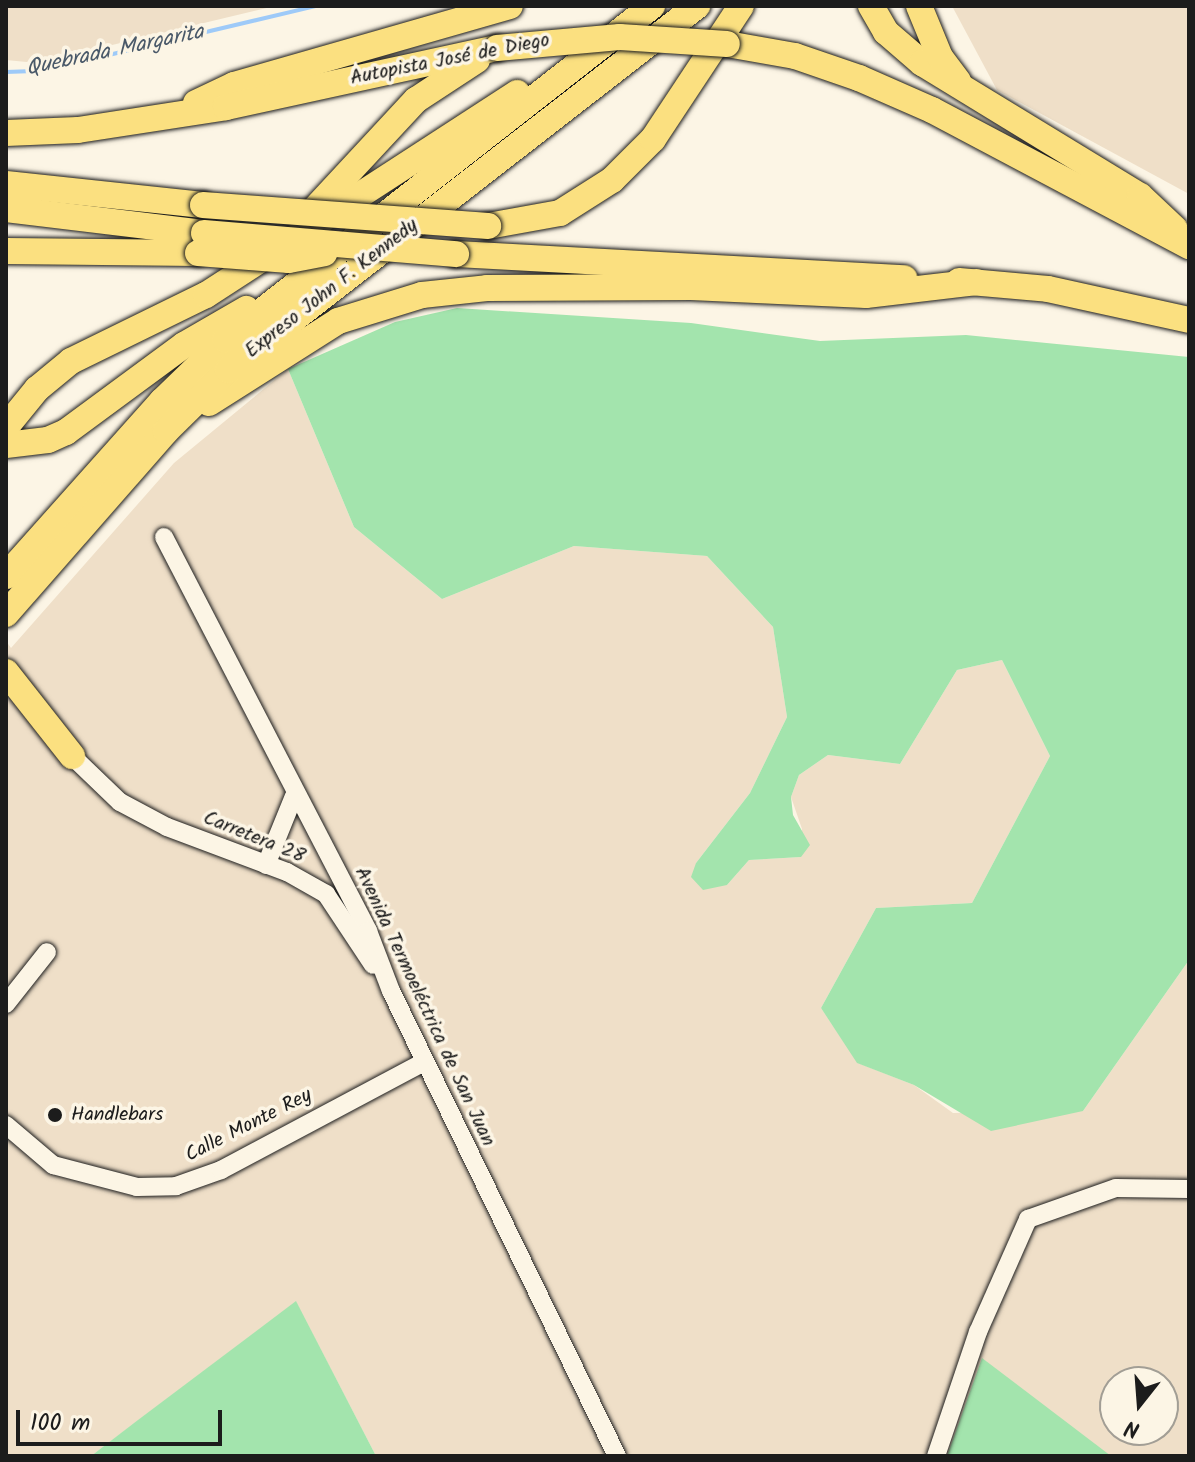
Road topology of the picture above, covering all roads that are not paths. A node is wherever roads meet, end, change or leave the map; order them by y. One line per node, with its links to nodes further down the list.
1 (510, 6): 10 (highway)
2 (652, 6): 8 (highway, Expreso John F. Kennedy)
3 (697, 6): 22 (highway, Expreso John F. Kennedy)
4 (741, 6): 12 (highway, bridge)
5 (871, 6): 9 (highway)
6 (919, 6): 9 (highway)
7 (497, 48): 10 (highway, Autopista José de Diego); 15 (highway, Autopista José de Diego, bridge); 16 (highway)
8 (548, 85): 16 (highway); 19 (highway, Expreso John F. Kennedy)
9 (968, 93): 15 (highway)
10 (168, 116): 11 (highway, Autopista José de Diego)
11 (6, 133)
12 (6, 184)
13 (6, 209): 14 (highway)
14 (201, 243): 17 (highway); 18 (highway, bridge)
15 (1189, 244)
16 (280, 246): 21 (highway)
17 (6, 251)
18 (976, 282): 20 (highway); 22 (highway)
19 (272, 302): 23 (highway); 25 (highway, Expreso John F. Kennedy)
20 (1189, 320)
21 (6, 427)
22 (166, 431): 26 (highway, Expreso John F. Kennedy)
23 (6, 445)
24 (164, 537): 29 (street, Avenida Termoeléctrica de San Juan)
25 (6, 576)
26 (6, 614)
27 (6, 672): 28 (highway)
28 (72, 756): 30 (street, Carretera 28)
29 (294, 796): 30 (street); 32 (street, Avenida Termoeléctrica de San Juan)
30 (266, 865): 32 (street, Carretera 28)
31 (47, 952): 33 (street)
32 (391, 991): 34 (street, Avenida Termoeléctrica de San Juan)
33 (6, 1004)
34 (424, 1062): 35 (street, Calle Monte Rey); 37 (street, Avenida Termoeléctrica de San Juan)
35 (6, 1125)
36 (1189, 1189): 38 (street)
37 (617, 1456)
38 (936, 1456)

